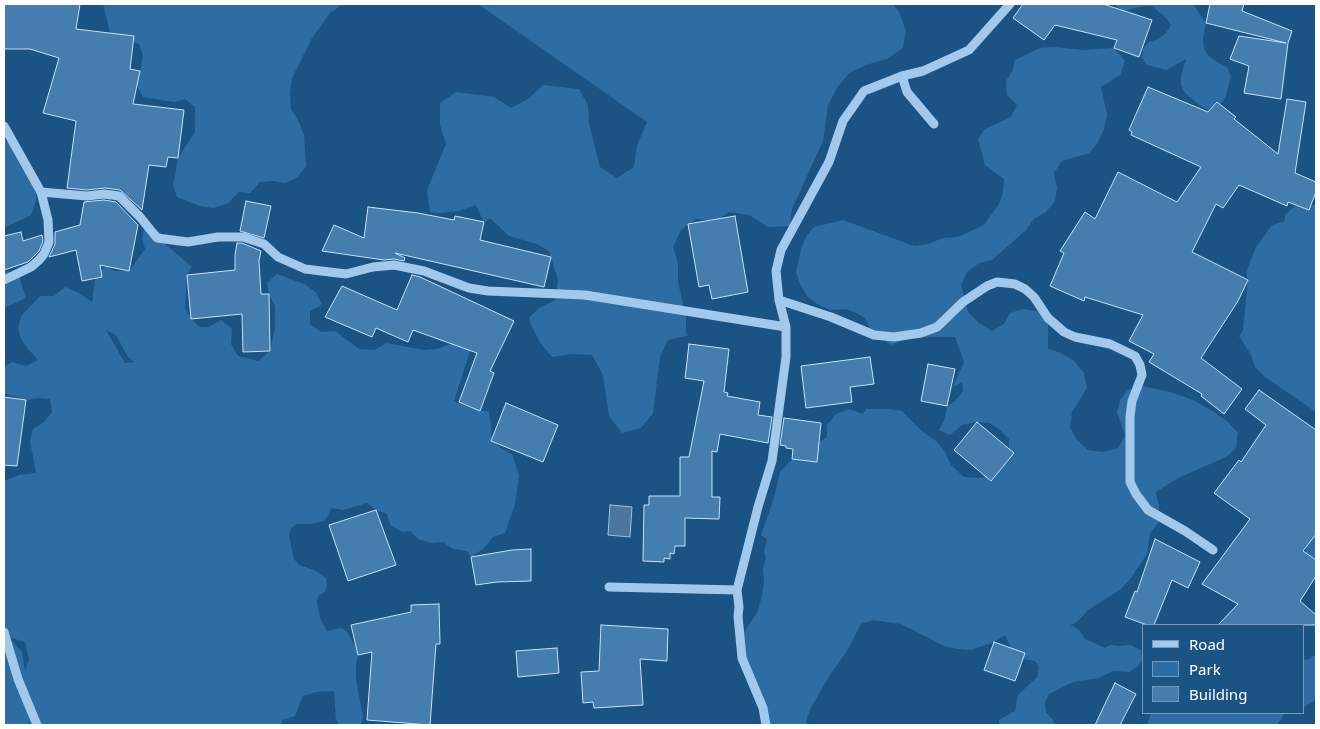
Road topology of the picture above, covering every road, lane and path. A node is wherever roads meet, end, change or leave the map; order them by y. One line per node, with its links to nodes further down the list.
1 (1010, 4): 2 (street)
2 (902, 76): 3 (street); 7 (street)
3 (934, 124)
4 (4, 126): 5 (street)
5 (41, 192): 6 (street); 8 (street)
6 (4, 280)
7 (779, 300): 8 (street); 9 (street)
8 (786, 328): 11 (street)
9 (1213, 550)
10 (609, 587): 11 (street)
11 (737, 590): 14 (street)
12 (4, 632): 13 (street)
13 (37, 725)
14 (766, 725)

